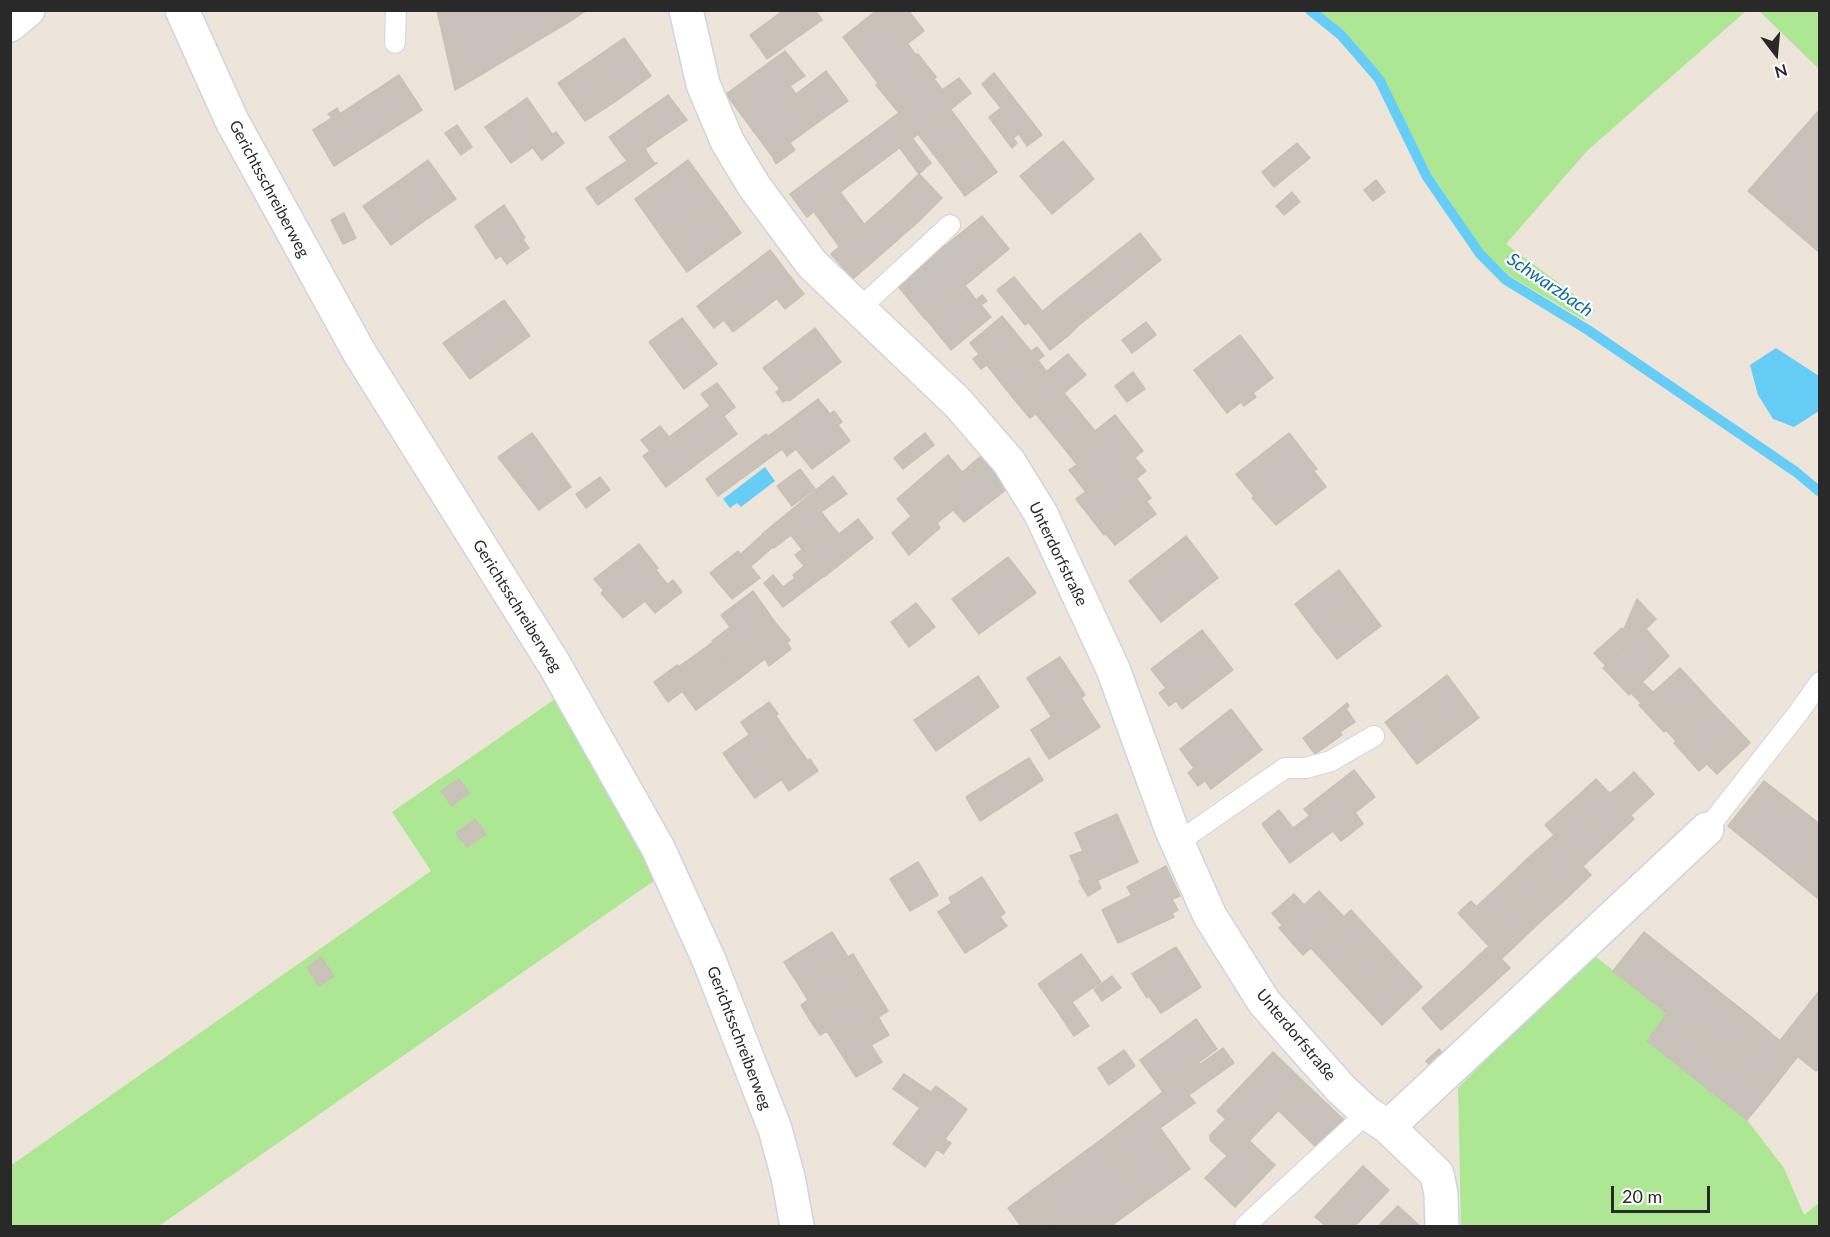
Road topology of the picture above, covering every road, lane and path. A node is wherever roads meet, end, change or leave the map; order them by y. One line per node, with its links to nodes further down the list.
1 (28, 10): 5 (street)
2 (182, 10): 14 (street, Gerichtsschreiberweg)
3 (396, 10): 6 (lane)
4 (686, 10): 8 (street, Unterdorfstraße)
5 (10, 25)
6 (395, 43)
7 (950, 225): 8 (lane)
8 (859, 309): 12 (street, Unterdorfstraße)
9 (1820, 682): 11 (lane)
10 (1374, 736): 12 (lane)
11 (1707, 829): 13 (street)
12 (1177, 843): 13 (street, Unterdorfstraße)
13 (1377, 1120): 15 (lane); 16 (street, Unterdorfstraße)
14 (797, 1227)
15 (1245, 1227)
16 (1442, 1227)

